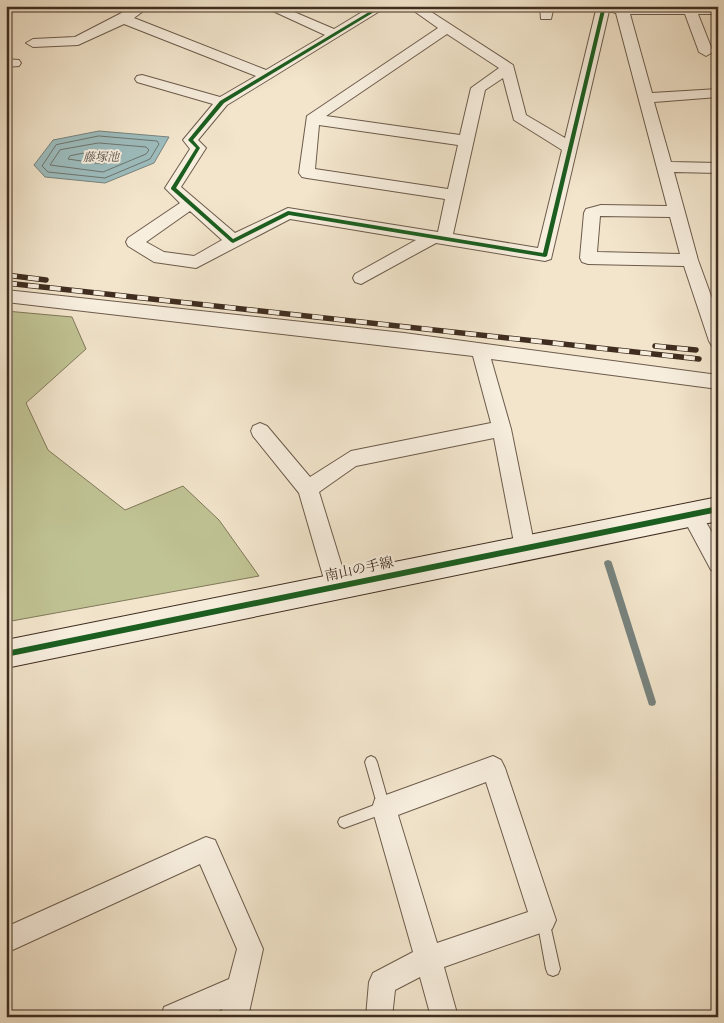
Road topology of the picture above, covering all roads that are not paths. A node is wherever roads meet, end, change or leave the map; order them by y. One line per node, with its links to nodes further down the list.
1 (144, 6): 9 (street)
2 (268, 6): 11 (street)
3 (382, 6): 11 (street)
4 (413, 6): 10 (street)
5 (604, 6): 6 (street); 22 (street)
6 (622, 10): 7 (street); 18 (street)
7 (690, 10): 8 (street); 13 (street)
8 (718, 10)
9 (124, 19): 12 (street); 15 (street)
10 (448, 28): 14 (street); 20 (street)
11 (335, 34): 15 (street)
12 (33, 44)
13 (706, 52)
14 (508, 68): 21 (street); 22 (street)
15 (267, 75): 19 (street)
16 (142, 79): 19 (street)
17 (718, 93): 18 (street)
18 (648, 98): 23 (street)
19 (222, 102): 26 (street)
20 (312, 120): 21 (street); 25 (street)
21 (466, 141): 25 (street)
22 (570, 148): 28 (street)
23 (664, 168): 24 (street); 27 (street)
24 (718, 168)
25 (454, 195): 28 (street)
26 (189, 204): 29 (street); 29 (street)
27 (676, 212): 30 (street); 30 (street)
28 (439, 238): 29 (street); 31 (street)
29 (233, 241)
30 (690, 260): 33 (street)
31 (360, 278)
32 (6, 296): 34 (street)
33 (716, 331)
34 (480, 350): 35 (street); 36 (street)
35 (718, 382)
36 (502, 429): 38 (street); 40 (street)
37 (260, 431): 38 (street)
38 (308, 489): 42 (street)
39 (705, 512): 40 (street, 南山の手線); 41 (street)
40 (525, 548): 42 (street, 南山の手線)
41 (718, 563)
42 (337, 586): 43 (street, 南山の手線)
43 (6, 654)
44 (371, 762): 45 (lane)
45 (384, 808): 46 (lane); 47 (street); 49 (street)
46 (344, 822)
47 (543, 920): 49 (street); 50 (lane)
48 (6, 940): 51 (street)
49 (428, 959): 54 (street); 55 (street)
50 (553, 968)
51 (240, 988): 52 (street); 53 (street)
52 (174, 1017)
53 (234, 1017)
54 (379, 1017)
55 (444, 1017)

